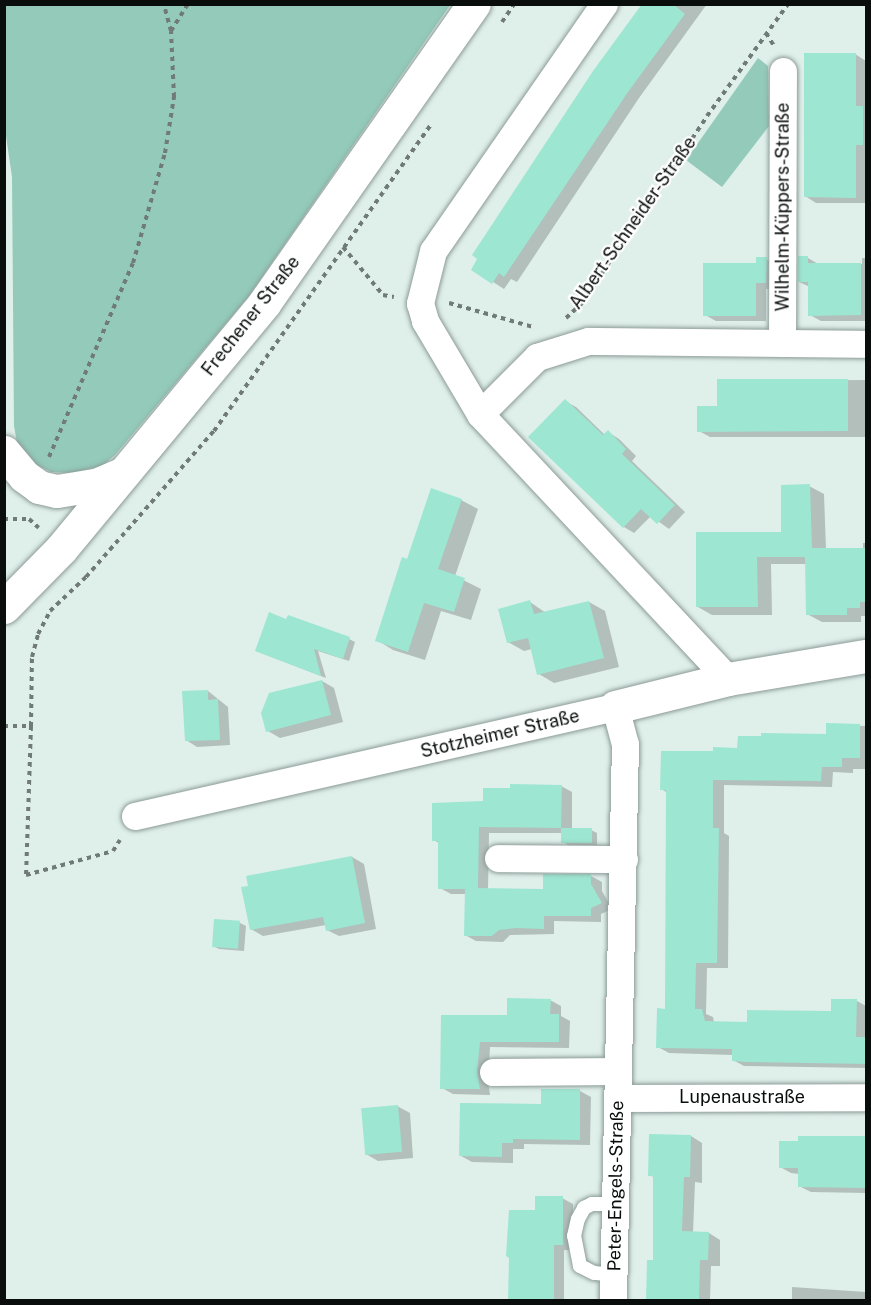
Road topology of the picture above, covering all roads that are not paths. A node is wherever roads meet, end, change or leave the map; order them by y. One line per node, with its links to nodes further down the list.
1 (474, 4): 8 (main road, Frechener Straße)
2 (604, 4): 6 (street)
3 (783, 71): 4 (street, Wilhelm-Küppers-Straße)
4 (782, 344): 5 (street); 6 (street)
5 (867, 344)
6 (480, 414): 11 (street)
7 (4, 452): 8 (main road)
8 (124, 474): 9 (main road, Frechener Straße)
9 (4, 607)
10 (867, 656): 11 (main road, Stotzheimer Straße)
11 (728, 679): 12 (main road, Stotzheimer Straße)
12 (615, 706): 13 (street, Stotzheimer Straße); 15 (street, Peter-Engels-Straße)
13 (135, 816)
14 (498, 858): 15 (street)
15 (624, 860): 16 (street, Peter-Engels-Straße)
16 (618, 1071): 17 (street); 19 (street, Peter-Engels-Straße)
17 (493, 1072)
18 (867, 1097): 19 (street, Lupenaustraße)
19 (618, 1098): 20 (street, Peter-Engels-Straße)
20 (616, 1203): 21 (street, Peter-Engels-Straße); 21 (lane)
21 (613, 1288)

